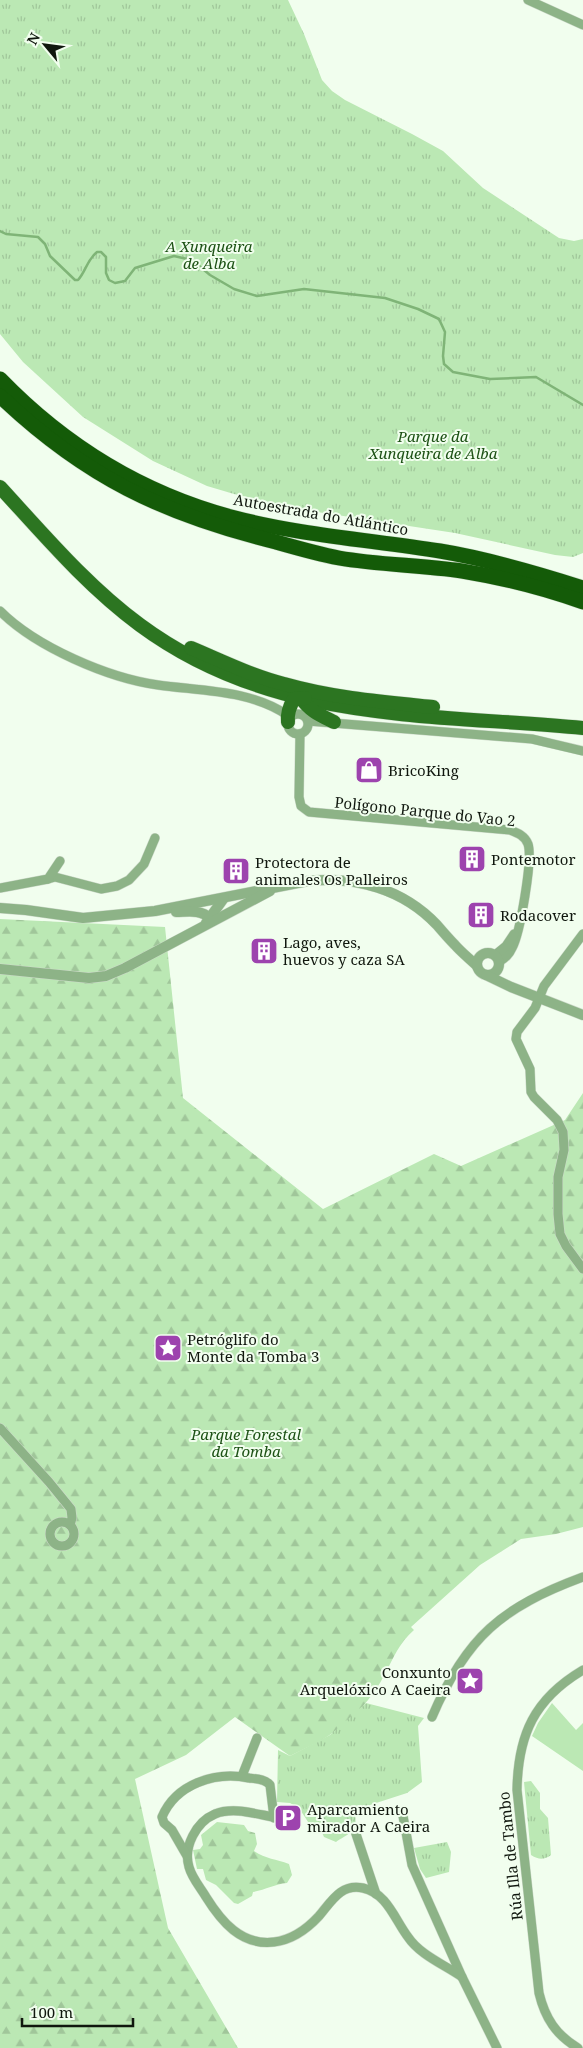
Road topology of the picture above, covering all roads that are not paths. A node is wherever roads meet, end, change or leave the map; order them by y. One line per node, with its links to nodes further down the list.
1 (528, 0): 2 (street)
2 (583, 25)
3 (0, 379): 7 (highway, Autoestrada do Atlántico)
4 (0, 396): 8 (highway)
5 (0, 478): 10 (main road)
6 (0, 487): 11 (main road)
7 (583, 588)
8 (583, 602)
9 (0, 611): 12 (street)
10 (222, 661): 11 (main road); 15 (main road)
11 (247, 681): 12 (street); 13 (main road); 14 (main road)
12 (239, 696): 14 (street)
13 (302, 698): 14 (main road); 15 (main road); 17 (main road); 19 (main road)
14 (287, 717): 16 (street); 20 (street)
15 (544, 718): 18 (main road)
16 (308, 720): 17 (street); 20 (street)
17 (334, 722): 21 (street)
18 (583, 722)
19 (583, 728)
20 (300, 734): 35 (street, Polígono Parque do Vao 2)
21 (583, 751)
22 (155, 838): 24 (street)
23 (60, 861): 24 (street)
24 (48, 879): 25 (street)
25 (0, 888)
26 (274, 888): 27 (street); 30 (street); 34 (street)
27 (224, 898): 29 (street); 30 (street); 31 (street)
28 (0, 908): 29 (street)
29 (155, 911): 31 (street)
30 (226, 916): 32 (street)
31 (210, 918): 32 (street)
32 (202, 927): 36 (street)
33 (583, 934): 37 (street)
34 (479, 962): 35 (street); 35 (street)
35 (494, 966): 37 (street)
36 (0, 969)
37 (539, 998): 38 (street); 39 (street)
38 (583, 1015)
39 (583, 1269)
40 (0, 1428): 41 (street)
41 (70, 1525)
42 (583, 1577): 44 (street)
43 (583, 1670): 55 (street, Rúa Illa de Tambo)
44 (432, 1717)
45 (257, 1738): 46 (street)
46 (242, 1776): 48 (street); 51 (street)
47 (403, 1816): 53 (street)
48 (274, 1818): 49 (street); 51 (street)
49 (289, 1819)
50 (355, 1831): 52 (street)
51 (187, 1856): 52 (street)
52 (376, 1894): 53 (street)
53 (462, 1977): 54 (street)
54 (497, 2048)
55 (578, 2048)

